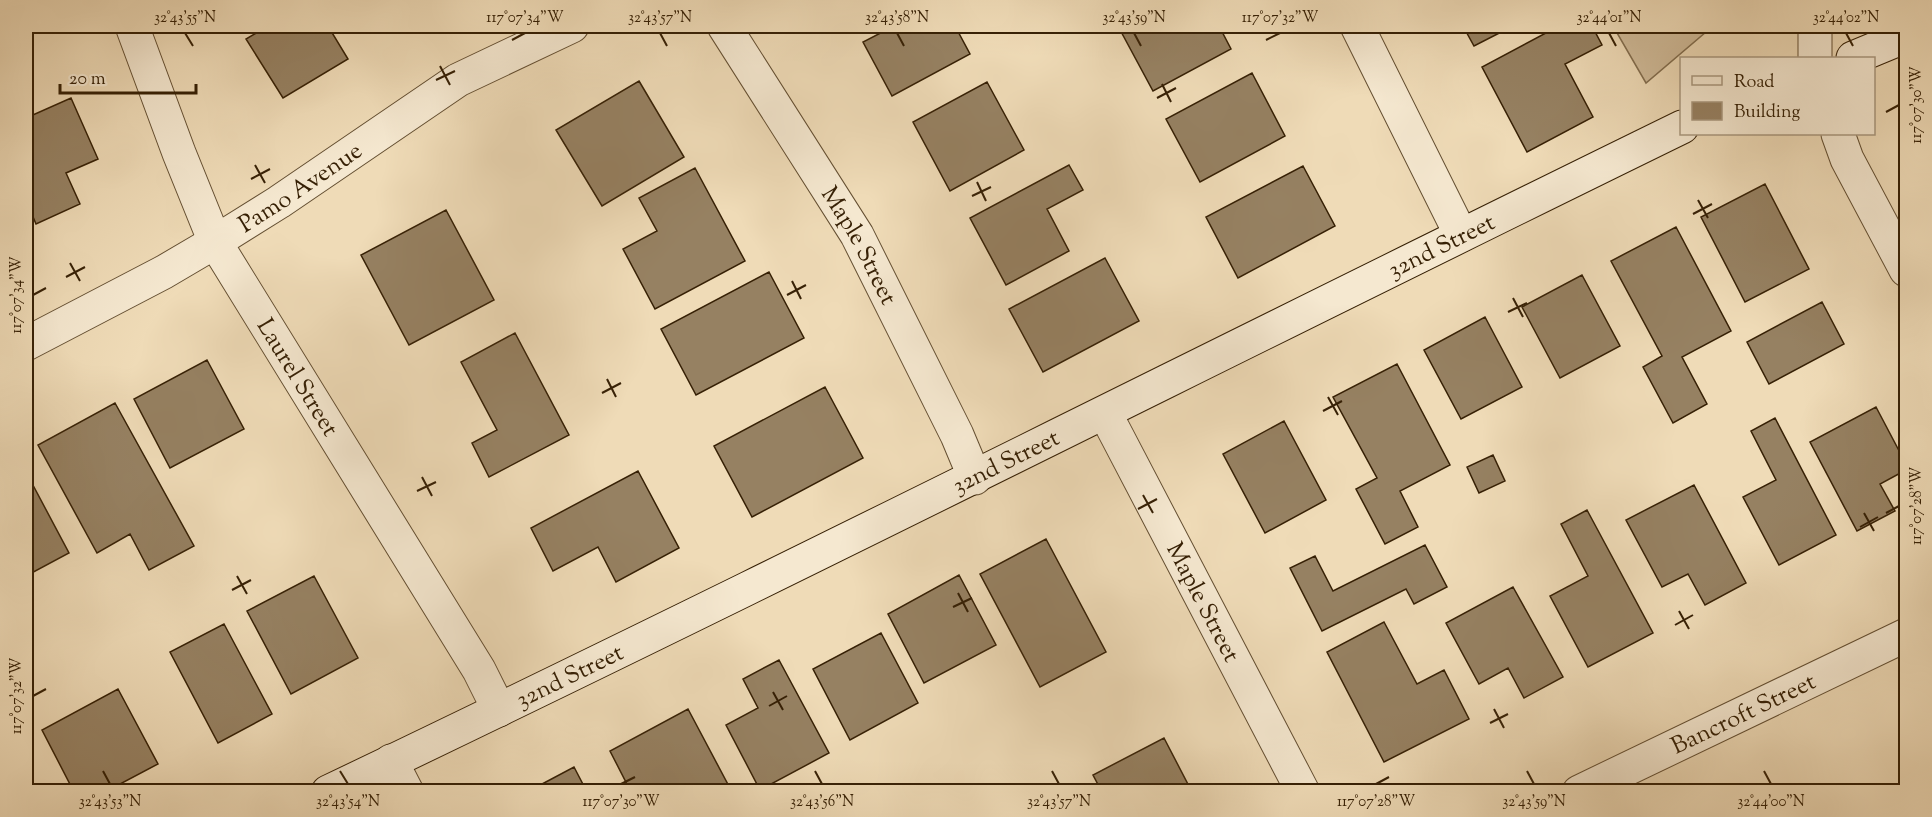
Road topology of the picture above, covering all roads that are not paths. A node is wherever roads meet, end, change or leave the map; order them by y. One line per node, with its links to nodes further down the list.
1 (132, 26): 12 (street, Laurel Street)
2 (572, 26): 12 (street, Pamo Avenue)
3 (724, 26): 16 (street, Maple Street)
4 (1357, 26): 11 (street)
5 (1815, 26): 7 (street)
6 (1906, 36): 8 (street)
7 (1815, 57)
8 (1855, 57)
9 (1680, 128): 11 (street, 32nd Street)
10 (1838, 135): 13 (street)
11 (1461, 235): 15 (street, 32nd Street)
12 (215, 242): 14 (street, Pamo Avenue); 18 (street, Laurel Street)
13 (1906, 270)
14 (26, 344)
15 (1105, 413): 16 (street, 32nd Street); 22 (street, Maple Street)
16 (975, 478): 18 (street, 32nd Street)
17 (1906, 635): 23 (street, Bancroft Street)
18 (499, 710): 19 (street, 32nd Street)
19 (391, 761): 20 (street, 32nd Street); 21 (street)
20 (328, 792)
21 (407, 792)
22 (1303, 792)
23 (1580, 792)

